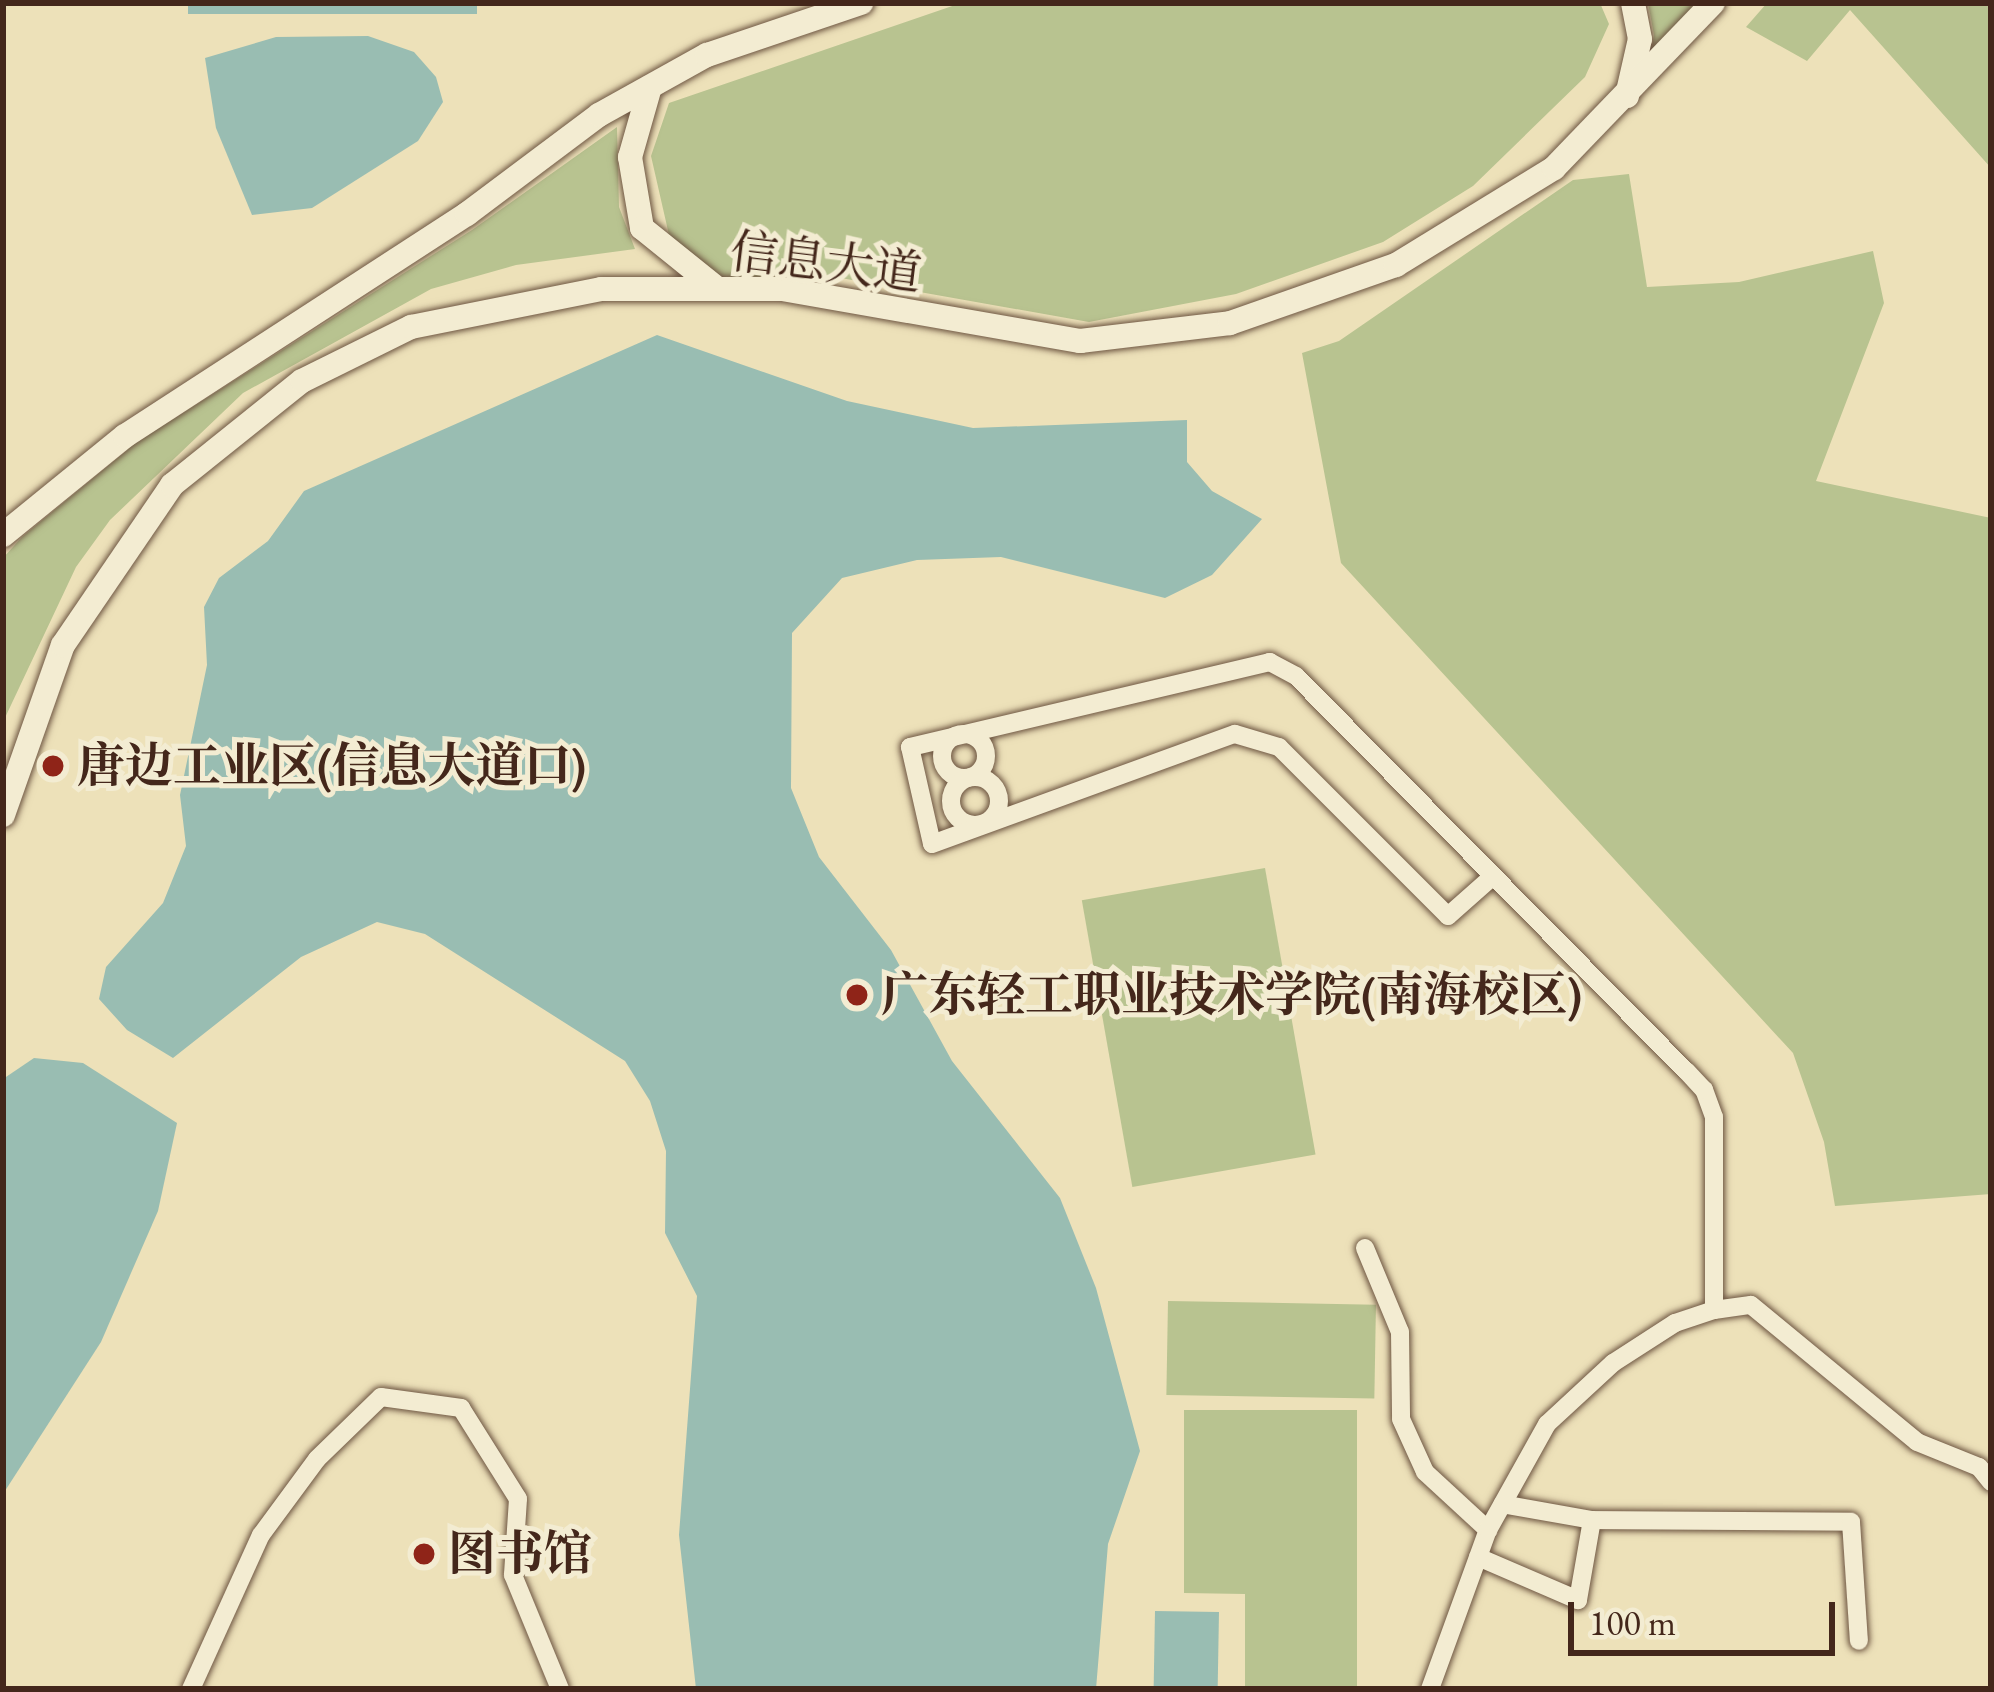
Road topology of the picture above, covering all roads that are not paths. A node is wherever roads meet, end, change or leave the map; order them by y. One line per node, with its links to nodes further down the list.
1 (861, 3): 4 (main road)
2 (1634, 3): 5 (main road)
3 (1714, 3): 5 (main road, 信息大道)
4 (650, 87): 6 (main road); 7 (main road)
5 (1627, 99): 6 (main road, 信息大道)
6 (718, 289): 10 (main road, 信息大道)
7 (3, 535)
8 (959, 734): 9 (street); 9 (street); 11 (street); 12 (street)
9 (968, 778): 11 (street); 11 (street)
10 (3, 815)
11 (980, 825): 12 (street)
12 (1493, 876): 14 (street)
13 (1365, 1248): 18 (street)
14 (1714, 1310): 15 (street); 16 (street)
15 (1991, 1482)
16 (1502, 1504): 17 (street); 18 (street)
17 (1592, 1520): 19 (street); 20 (street)
18 (1488, 1530): 19 (street)
19 (1478, 1557): 23 (street)
20 (1859, 1642)
21 (191, 1689): 22 (street)
22 (560, 1689)
23 (1430, 1689)

